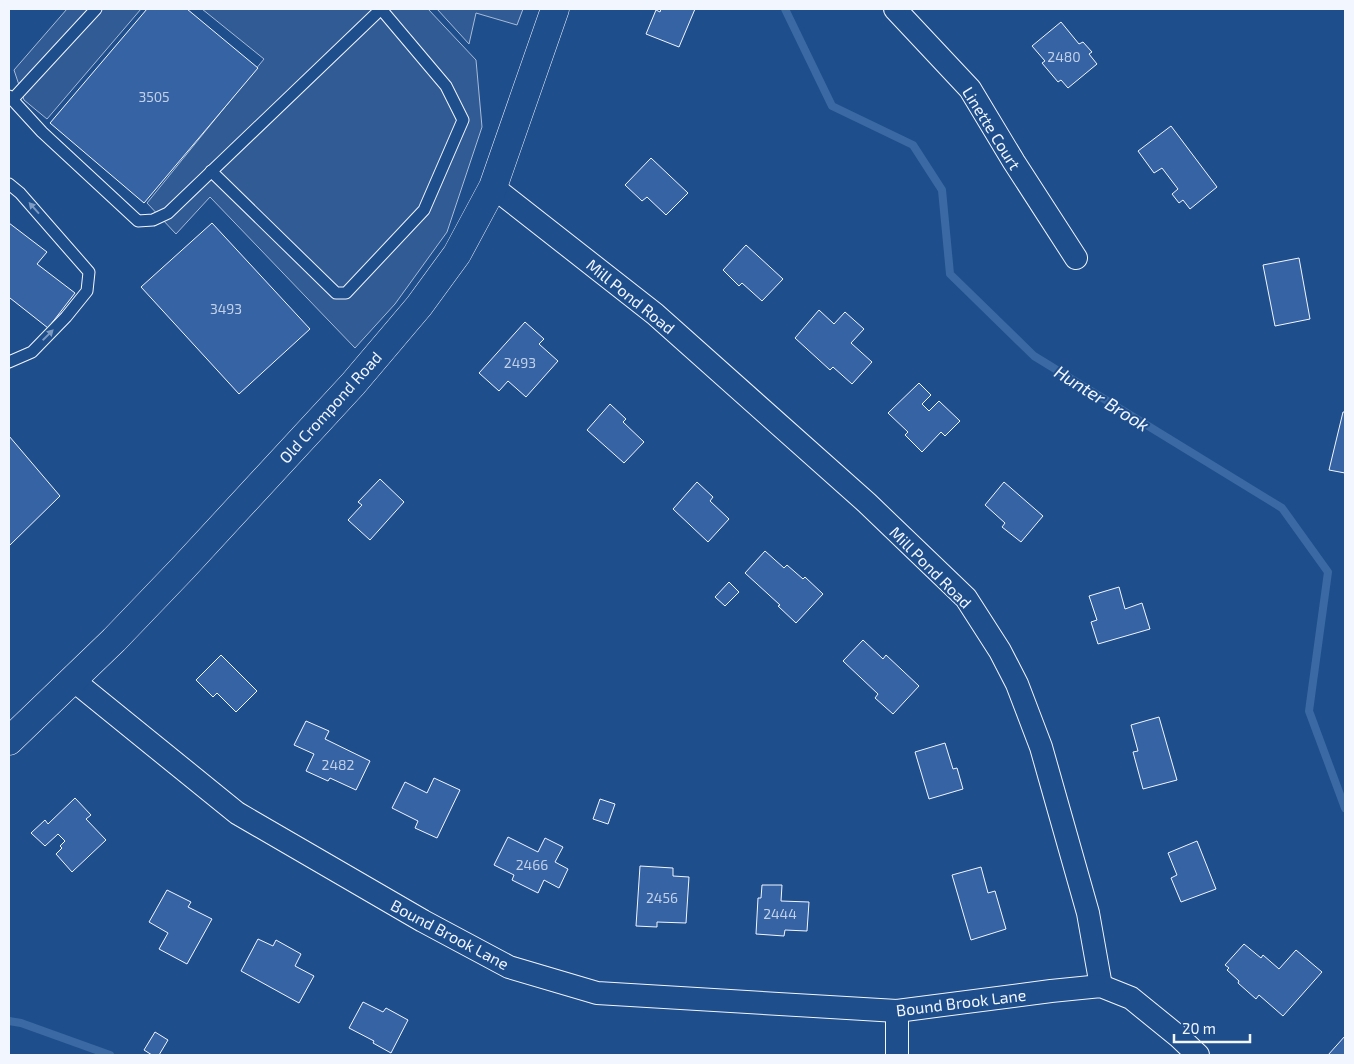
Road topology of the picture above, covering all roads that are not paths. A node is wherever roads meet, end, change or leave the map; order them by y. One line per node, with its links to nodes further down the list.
1 (96, 9): 5 (lane)
2 (381, 9): 6 (lane); 6 (lane)
3 (555, 9): 8 (street, Old Crompond Road)
4 (895, 9): 9 (street, Linette Court)
5 (11, 98): 6 (lane)
6 (212, 171)
7 (9, 184): 10 (lane, one-way to 7)
8 (493, 187): 11 (street, Old Crompond Road); 13 (street, Mill Pond Road)
9 (1076, 258)
10 (9, 362)
11 (73, 680): 12 (street, Old Crompond Road); 14 (street, Bound Brook Lane)
12 (9, 741)
13 (1101, 986): 14 (street, Bound Brook Lane); 16 (street)
14 (897, 1011): 15 (street)
15 (897, 1055)
16 (1198, 1055)

